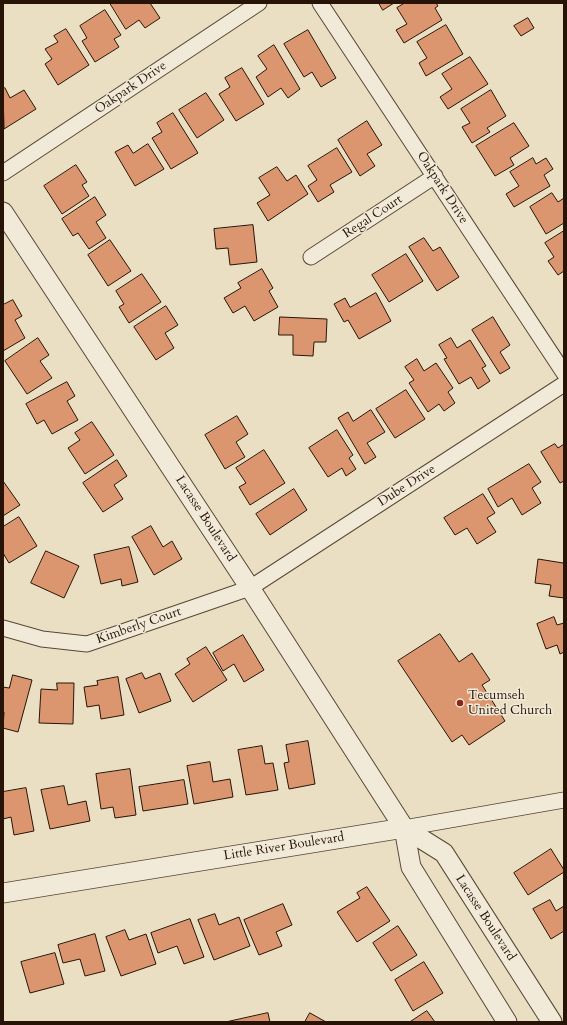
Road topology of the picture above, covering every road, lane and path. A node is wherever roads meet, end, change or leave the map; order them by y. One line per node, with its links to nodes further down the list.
1 (259, 3): 3 (street, Oakpark Drive)
2 (320, 3): 4 (street, Oakpark Drive)
3 (3, 173)
4 (435, 176): 6 (street, Regal Court); 7 (street, Oakpark Drive)
5 (3, 212): 9 (street, Lacasse Boulevard)
6 (311, 257)
7 (564, 373)
8 (564, 384): 9 (street, Dube Drive)
9 (250, 588): 10 (street, Kimberly Court); 12 (street, Lacasse Boulevard)
10 (3, 628)
11 (564, 800): 12 (street, Little River Boulevard)
12 (404, 828): 13 (street, Little River Boulevard); 14 (street, Lacasse Boulevard); 15 (street, Lacasse Boulevard)
13 (3, 893)
14 (507, 1022)
15 (552, 1022)

